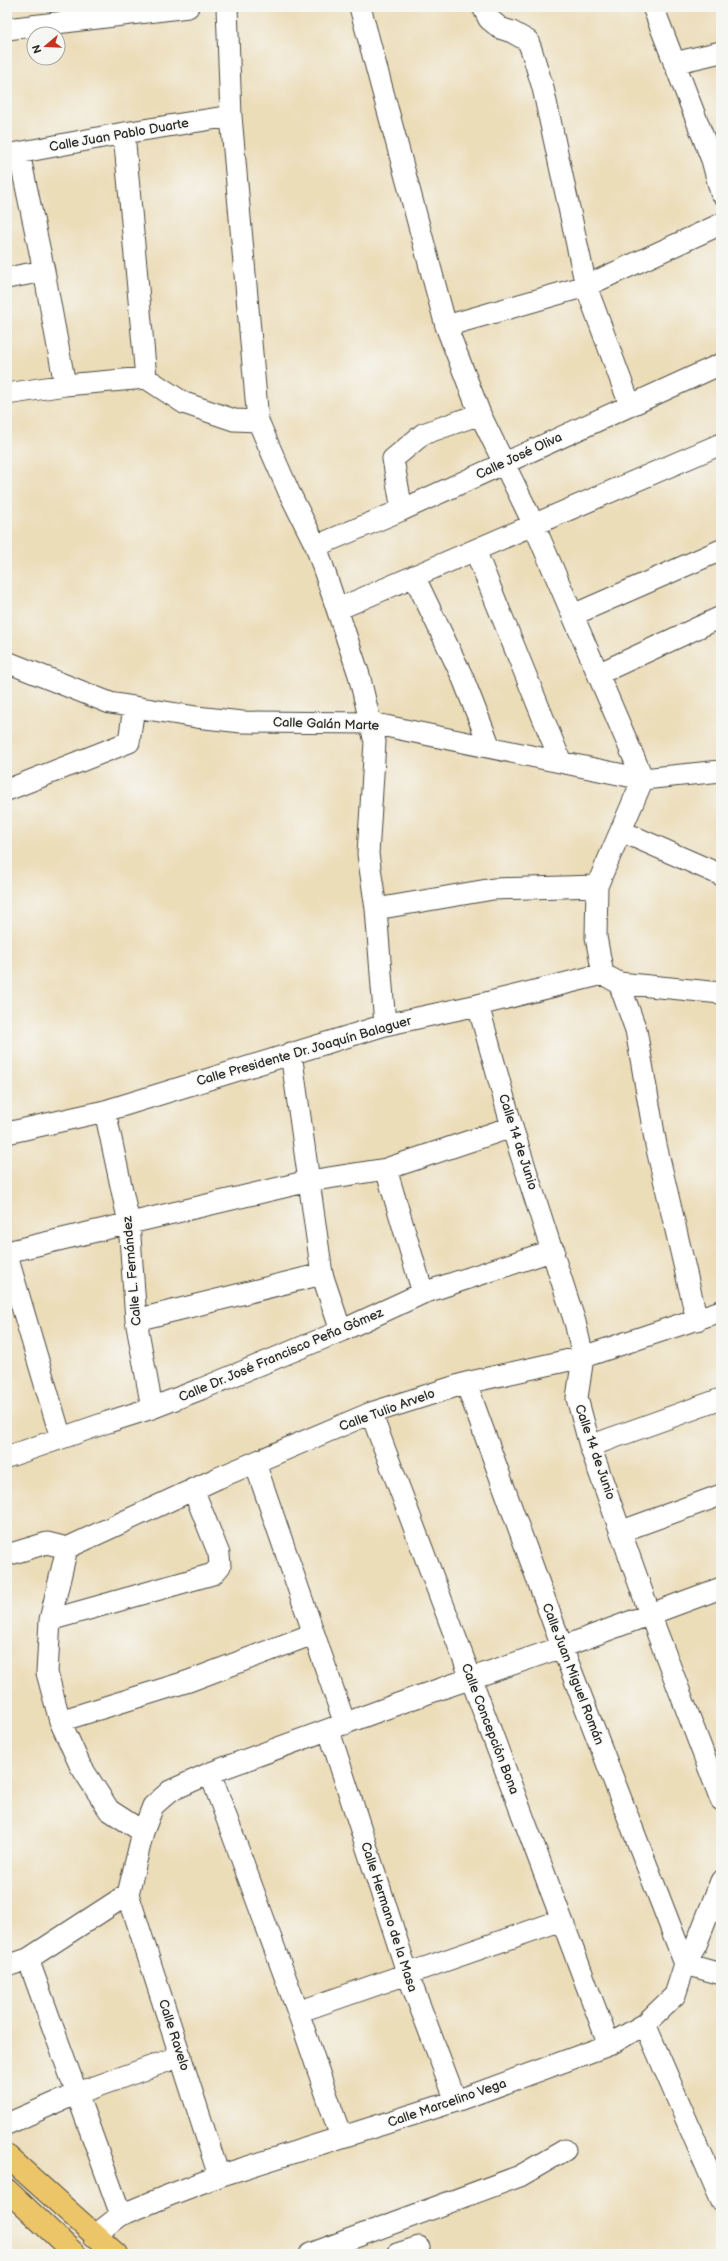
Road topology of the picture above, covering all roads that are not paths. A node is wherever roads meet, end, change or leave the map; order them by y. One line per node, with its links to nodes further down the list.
1 (188, 7): 6 (street)
2 (227, 7): 9 (street)
3 (360, 7): 18 (street)
4 (483, 7): 17 (street)
5 (653, 7): 8 (street)
6 (7, 28)
7 (721, 52): 8 (street)
8 (674, 63): 12 (street)
9 (231, 116): 10 (street, Calle Juan Pablo Duarte); 25 (street)
10 (124, 133): 11 (street, Calle Juan Pablo Duarte); 20 (street)
11 (13, 154): 15 (street)
12 (716, 158): 13 (street)
13 (721, 193)
14 (721, 224): 17 (street)
15 (44, 271): 16 (street); 21 (street)
16 (7, 278)
17 (586, 286): 18 (street); 23 (street)
18 (446, 326): 24 (street)
19 (721, 364): 23 (street, Calle José Oliva)
20 (146, 378): 21 (street); 25 (street)
21 (65, 385): 22 (street)
22 (7, 394)
23 (630, 405): 27 (street, Calle José Oliva)
24 (480, 414): 27 (street); 28 (street)
25 (258, 421): 30 (street)
26 (721, 444): 29 (street)
27 (504, 462): 28 (street, Calle José Oliva); 29 (street)
28 (402, 510): 30 (street, Calle José Oliva)
29 (534, 525): 31 (street); 35 (street)
30 (316, 546): 34 (street)
31 (475, 550): 33 (street); 42 (street)
32 (721, 550): 35 (street)
33 (414, 576): 34 (street); 41 (street)
34 (338, 609): 40 (street)
35 (573, 615): 38 (street)
36 (720, 620): 38 (street)
37 (7, 662): 39 (street, Calle Galán Marte)
38 (598, 674): 44 (street)
39 (134, 707): 40 (street, Calle Galán Marte); 45 (street)
40 (371, 723): 41 (street, Calle Galán Marte); 49 (street)
41 (490, 747): 42 (street, Calle Galán Marte)
42 (561, 762): 44 (street, Calle Galán Marte)
43 (721, 771): 44 (street, Calle Galán Marte)
44 (643, 779): 46 (street)
45 (7, 790)
46 (621, 831): 47 (street); 48 (street)
47 (721, 875)
48 (597, 886): 49 (street); 50 (street)
49 (376, 909): 53 (street)
50 (611, 978): 51 (street, Calle Presidente Dr. Joaquín Balaguer); 52 (street, Calle Presidente Dr. Joaquín Balaguer); 68 (street)
51 (721, 993)
52 (478, 1005): 53 (street, Calle Presidente Dr. Joaquín Balaguer); 56 (street, Calle 14 de Junio)
53 (385, 1025): 54 (street, Calle Presidente Dr. Joaquín Balaguer)
54 (291, 1053): 55 (street, Calle Presidente Dr. Joaquín Balaguer); 59 (street)
55 (105, 1111): 57 (street, Calle Presidente Dr. Joaquín Balaguer); 60 (street, Calle L. Fernández)
56 (512, 1127): 58 (street); 61 (street, Calle 14 de Junio)
57 (7, 1133)
58 (386, 1169): 59 (street); 65 (street)
59 (309, 1181): 60 (street); 64 (street)
60 (130, 1223): 62 (street); 67 (street, Calle L. Fernández)
61 (554, 1250): 65 (street, Calle Dr. José Francisco Peña Gómez); 70 (street, Calle 14 de Junio)
62 (7, 1252)
63 (7, 1256): 75 (street)
64 (322, 1274): 67 (street); 69 (street)
65 (423, 1293): 69 (street, Calle Dr. José Francisco Peña Gómez)
66 (721, 1311): 68 (street, Calle Tulio Arvelo)
67 (136, 1320): 73 (street, Calle L. Fernández)
68 (697, 1320): 70 (street, Calle Tulio Arvelo)
69 (342, 1332): 73 (street, Calle Dr. José Francisco Peña Gómez)
70 (582, 1357): 71 (street, Calle Tulio Arvelo); 76 (street, Calle 14 de Junio)
71 (466, 1383): 74 (street, Calle Tulio Arvelo); 88 (street, Calle Juan Miguel Román)
72 (721, 1399): 76 (street)
73 (152, 1408): 75 (street, Calle Dr. José Francisco Peña Gómez)
74 (371, 1413): 78 (street, Calle Tulio Arvelo); 89 (street, Calle Concepción Bona)
75 (61, 1438): 77 (street, Calle Dr. José Francisco Peña Gómez)
76 (590, 1446): 81 (street, Calle 14 de Junio)
77 (7, 1457)
78 (255, 1463): 79 (street, Calle Tulio Arvelo); 87 (street, Calle Hermano de la Masa)
79 (193, 1489): 82 (street, Calle Tulio Arvelo); 86 (street)
80 (721, 1495): 81 (street)
81 (622, 1531): 85 (street, Calle 14 de Junio)
82 (67, 1548): 83 (street); 86 (street)
83 (7, 1555)
84 (721, 1588): 85 (street)
85 (650, 1614): 88 (street); 93 (street, Calle 14 de Junio)
86 (50, 1620): 90 (street)
87 (313, 1634): 90 (street); 91 (street, Calle Hermano de la Masa)
88 (562, 1647): 89 (street); 99 (street, Calle Juan Miguel Román)
89 (471, 1678): 91 (street); 97 (street, Calle Concepción Bona)
90 (60, 1721): 94 (street)
91 (337, 1727): 92 (street); 102 (street, Calle Hermano de la Masa)
92 (210, 1773): 94 (street); 103 (street)
93 (721, 1800)
94 (143, 1832): 96 (street)
95 (721, 1881): 99 (street, Calle Marcelino Vega)
96 (128, 1894): 98 (street); 106 (street, Calle Ravelo)
97 (562, 1920): 102 (street); 105 (street, Calle Concepción Bona)
98 (28, 1959): 100 (street); 107 (street)
99 (685, 1964): 101 (street); 104 (street, Calle Marcelino Vega)
100 (7, 1966)
101 (721, 1974)
102 (408, 1975): 103 (street); 108 (street, Calle Hermano de la Masa)
103 (298, 2012): 110 (street)
104 (646, 2024): 105 (street, Calle Marcelino Vega); 115 (street)
105 (609, 2045): 108 (street, Calle Marcelino Vega)
106 (181, 2056): 107 (street); 113 (street, Calle Ravelo)
107 (78, 2093): 109 (street); 116 (street)
108 (456, 2100): 110 (street, Calle Marcelino Vega)
109 (7, 2124)
110 (341, 2137): 113 (street, Calle Marcelino Vega)
111 (564, 2150): 119 (street)
112 (7, 2156): 117 (main road)
113 (219, 2176): 116 (street, Calle Marcelino Vega)
114 (7, 2190): 120 (main road)
115 (721, 2200)
116 (121, 2215): 117 (street, Calle Marcelino Vega)
117 (94, 2236): 121 (main road)
118 (419, 2247): 122 (street)
119 (324, 2252)
120 (75, 2254)
121 (116, 2254)
122 (397, 2254)

